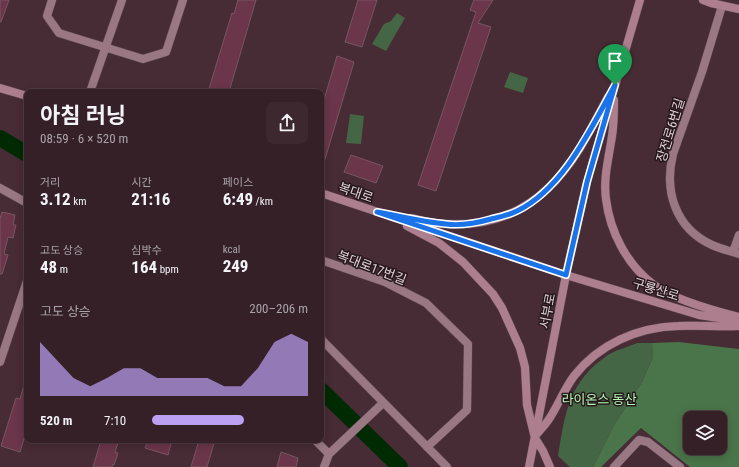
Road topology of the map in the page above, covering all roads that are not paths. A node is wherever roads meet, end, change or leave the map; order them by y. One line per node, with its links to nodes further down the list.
1 (52, 0): 8 (street)
2 (122, 0): 8 (street)
3 (183, 0): 8 (street)
4 (640, 0): 9 (main road, 서부로)
5 (703, 0): 6 (main road)
6 (722, 6): 7 (main road); 18 (street, 장전로6번길)
7 (739, 9)
8 (105, 47): 11 (street)
9 (615, 85): 16 (main road); 20 (main road, 서부로); 22 (main road)
10 (0, 88): 12 (main road)
11 (91, 89)
12 (24, 95)
13 (0, 188): 15 (street)
14 (324, 194): 16 (main road, 복대로)
15 (24, 201)
16 (377, 212): 20 (main road, 복대로); 28 (main road)
17 (739, 235): 18 (street)
18 (736, 253)
19 (324, 261): 30 (street, 복대로17번길)
20 (566, 275): 23 (main road, 구룡산로); 28 (main road, 서부로)
21 (24, 289): 26 (street)
22 (739, 317)
23 (739, 321)
24 (739, 326): 28 (main road)
25 (324, 342): 27 (street)
26 (0, 362)
27 (383, 402): 30 (street); 31 (street)
28 (535, 438): 34 (main road, 서부로); 35 (main road)
29 (318, 443): 31 (street)
30 (427, 447): 33 (street)
31 (329, 454): 32 (street)
32 (324, 467)
33 (447, 467)
34 (529, 467)
35 (550, 467)
36 (614, 467): 37 (street)
37 (680, 467)

